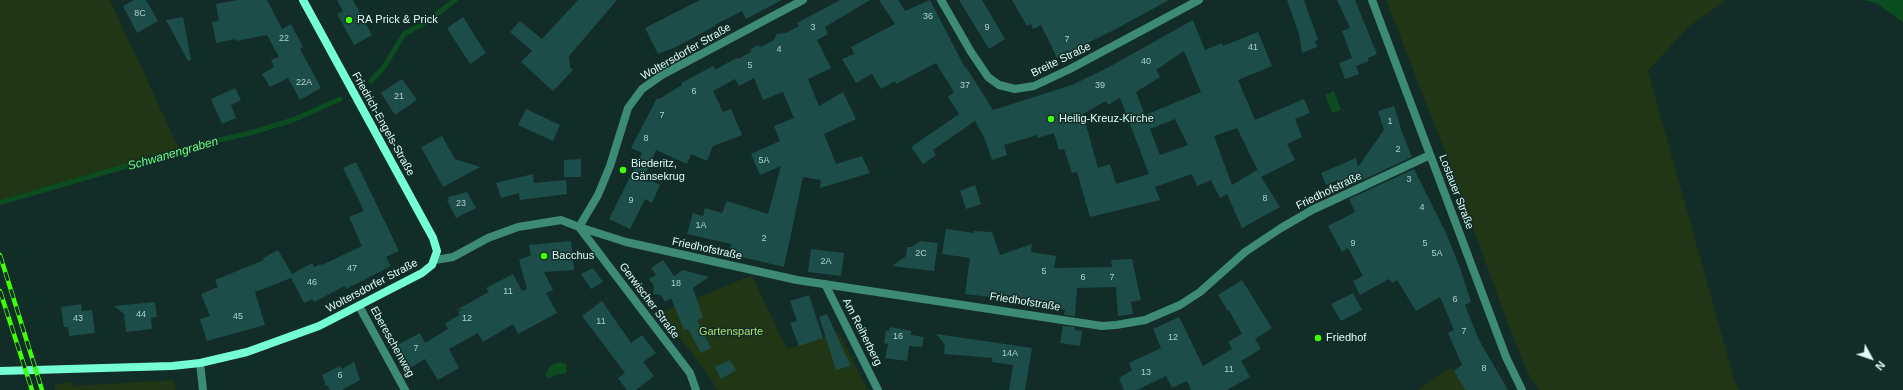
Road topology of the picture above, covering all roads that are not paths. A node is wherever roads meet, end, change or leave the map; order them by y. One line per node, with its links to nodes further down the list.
1 (303, 0): 8 (street, Friedrich-Engels-Straße)
2 (803, 0): 7 (street, Woltersdorfer Straße)
3 (941, 0): 4 (street, Breite Straße)
4 (1199, 0)
5 (1372, 0): 6 (street, Lostauer Straße)
6 (1430, 155): 9 (street, Friedhofstraße); 17 (street, Lostauer Straße)
7 (579, 227): 8 (street); 9 (street, Friedhofstraße); 15 (street, Gerwischer Straße)
8 (435, 260): 10 (street, Woltersdorfer Straße)
9 (825, 284): 16 (street, Am Reiherberg)
10 (359, 306): 11 (street, Woltersdorfer Straße); 14 (street, Ebereschenweg)
11 (200, 363): 12 (street, Woltersdorfer Straße); 13 (street)
12 (0, 371)
13 (203, 390)
14 (405, 390)
15 (696, 390)
16 (878, 390)
17 (1522, 390)

